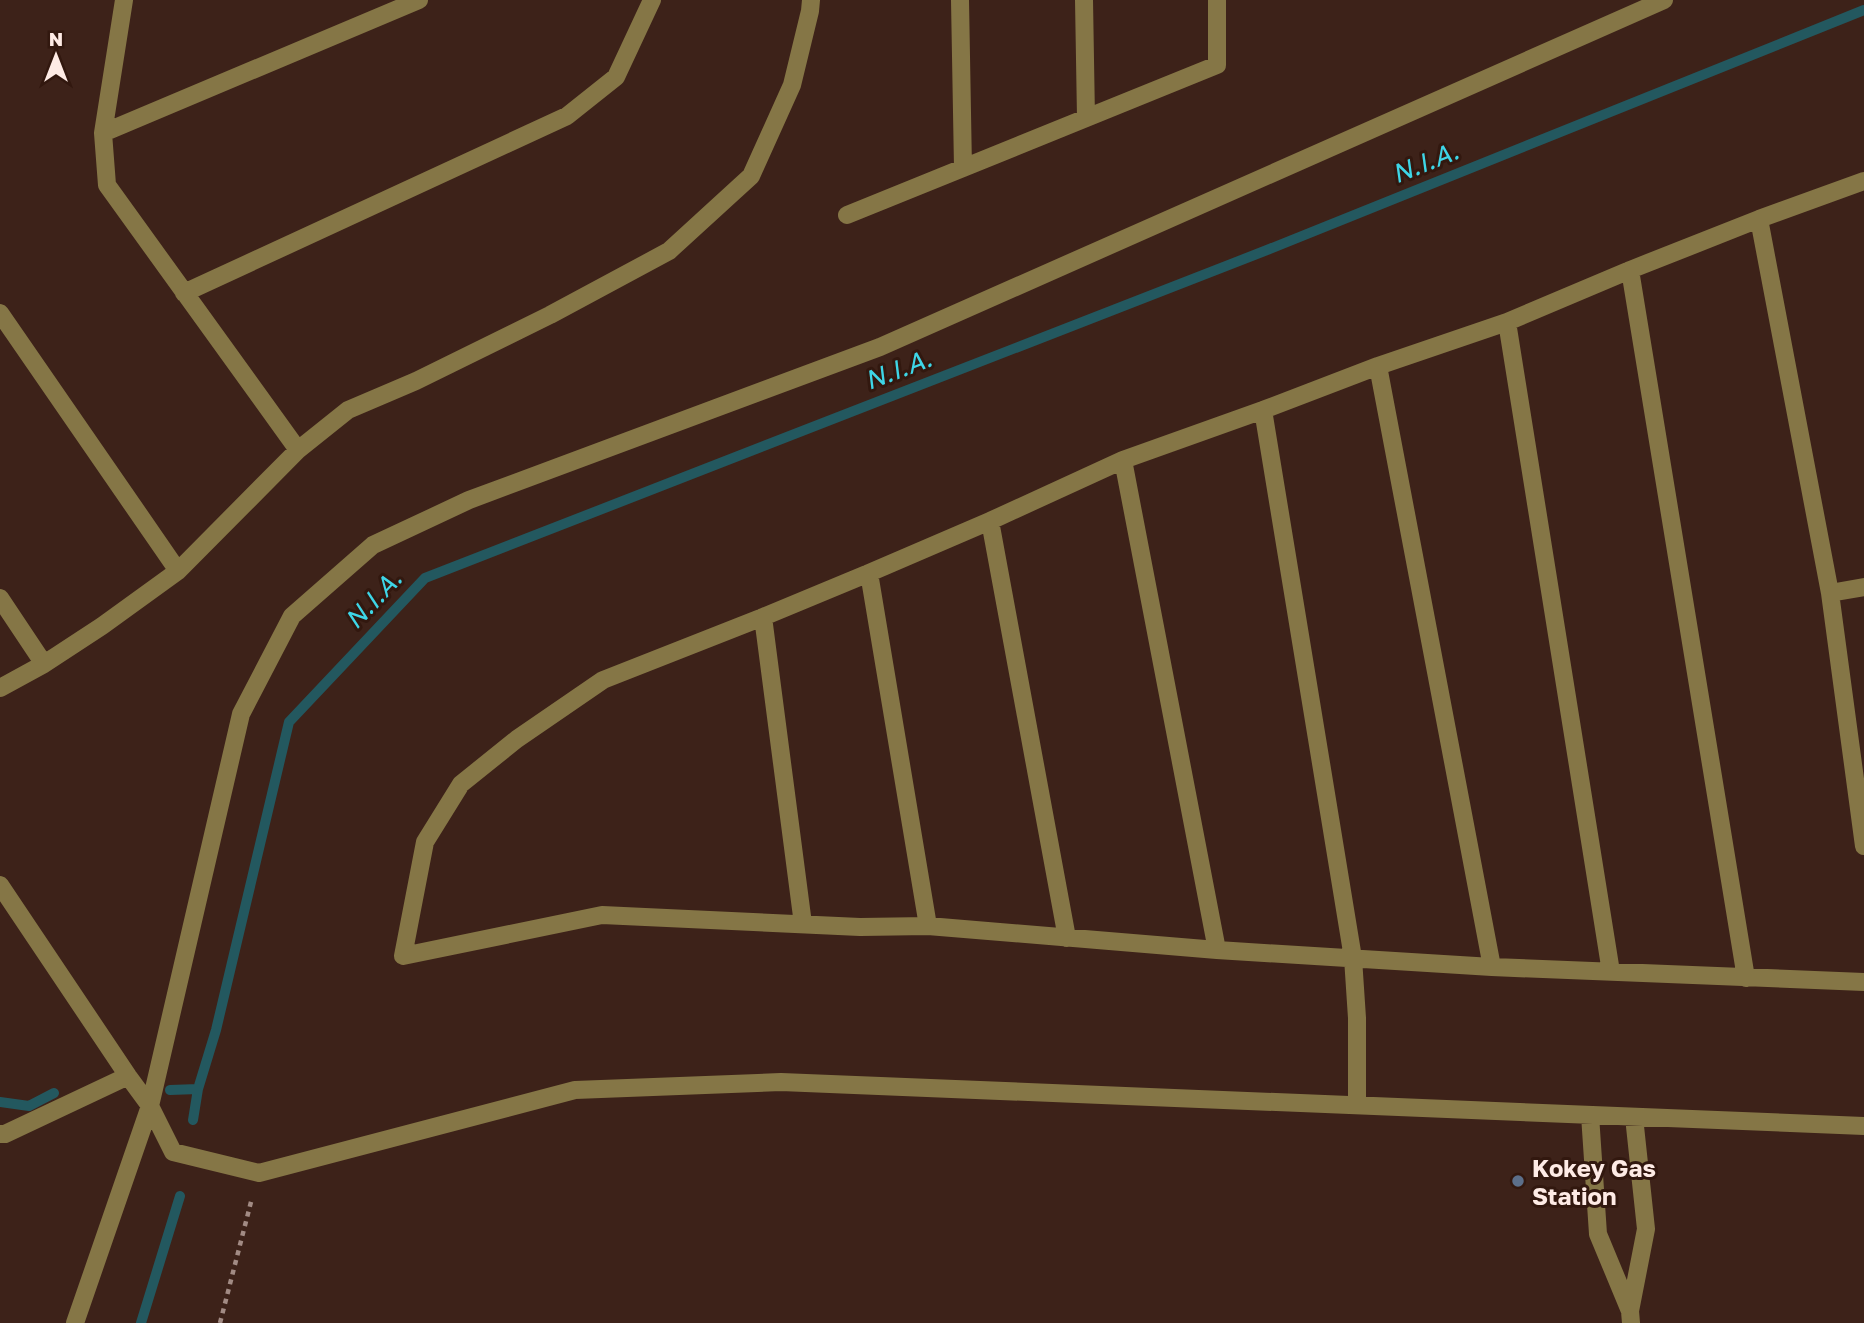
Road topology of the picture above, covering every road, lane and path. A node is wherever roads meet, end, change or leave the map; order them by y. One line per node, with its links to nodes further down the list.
1 (124, 0): 10 (street)
2 (419, 0): 10 (street)
3 (652, 0): 16 (street)
4 (811, 0): 21 (street)
5 (960, 0): 11 (street)
6 (1084, 0): 9 (street)
7 (1217, 0): 9 (street)
8 (1664, 0): 45 (street)
9 (1086, 118): 11 (street)
10 (103, 133): 16 (street)
11 (964, 167): 13 (street)
12 (1864, 181): 14 (street)
13 (846, 215)
14 (1759, 219): 15 (street); 27 (street)
15 (1630, 270): 18 (street); 41 (street)
16 (184, 293): 21 (street)
17 (0, 313): 24 (street)
18 (1507, 322): 19 (street); 40 (street)
19 (1378, 366): 20 (street); 39 (street)
20 (1263, 410): 22 (street); 38 (street)
21 (298, 450): 24 (street)
22 (1123, 460): 23 (street); 37 (street)
23 (990, 521): 25 (street); 36 (street)
24 (178, 571): 30 (street)
25 (869, 573): 29 (street); 35 (street)
26 (1864, 587): 27 (street)
27 (1830, 593): 32 (street)
28 (0, 598): 30 (street)
29 (763, 617): 34 (street); 34 (street)
30 (44, 664): 31 (street)
31 (0, 688)
32 (1864, 846)
33 (0, 885): 43 (street)
34 (803, 924): 35 (street)
35 (928, 926): 36 (street)
36 (1067, 938): 37 (street)
37 (1217, 950): 38 (street)
38 (1353, 958): 39 (street); 44 (street)
39 (1492, 967): 40 (street)
40 (1611, 972): 41 (street)
41 (1746, 978): 42 (street)
42 (1864, 982)
43 (128, 1076): 45 (street); 49 (street)
44 (1357, 1105): 46 (street); 50 (street)
45 (150, 1106): 50 (street); 52 (street)
46 (1590, 1115): 47 (street); 51 (street)
47 (1634, 1117): 48 (street); 51 (street)
48 (1864, 1126)
49 (0, 1134)
50 (259, 1173): 53 (path)
51 (1631, 1317)
52 (75, 1323)
53 (220, 1323)

